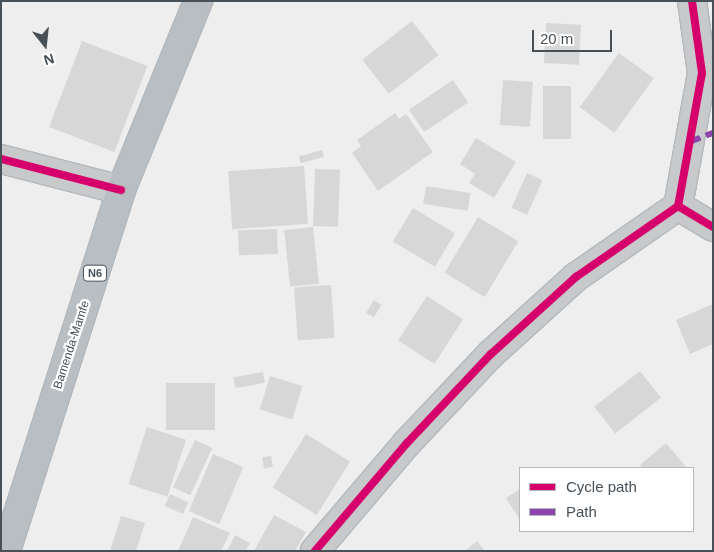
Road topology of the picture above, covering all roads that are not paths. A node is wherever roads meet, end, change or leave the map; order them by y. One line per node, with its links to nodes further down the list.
1 (198, 1): 4 (highway, Bamenda-Mamfe / N6)
2 (692, 1): 5 (street)
3 (1, 159): 4 (street)
4 (121, 190): 7 (highway, Bamenda-Mamfe / N6)
5 (678, 206): 6 (street); 8 (street)
6 (713, 227)
7 (6, 551)
8 (315, 551)

